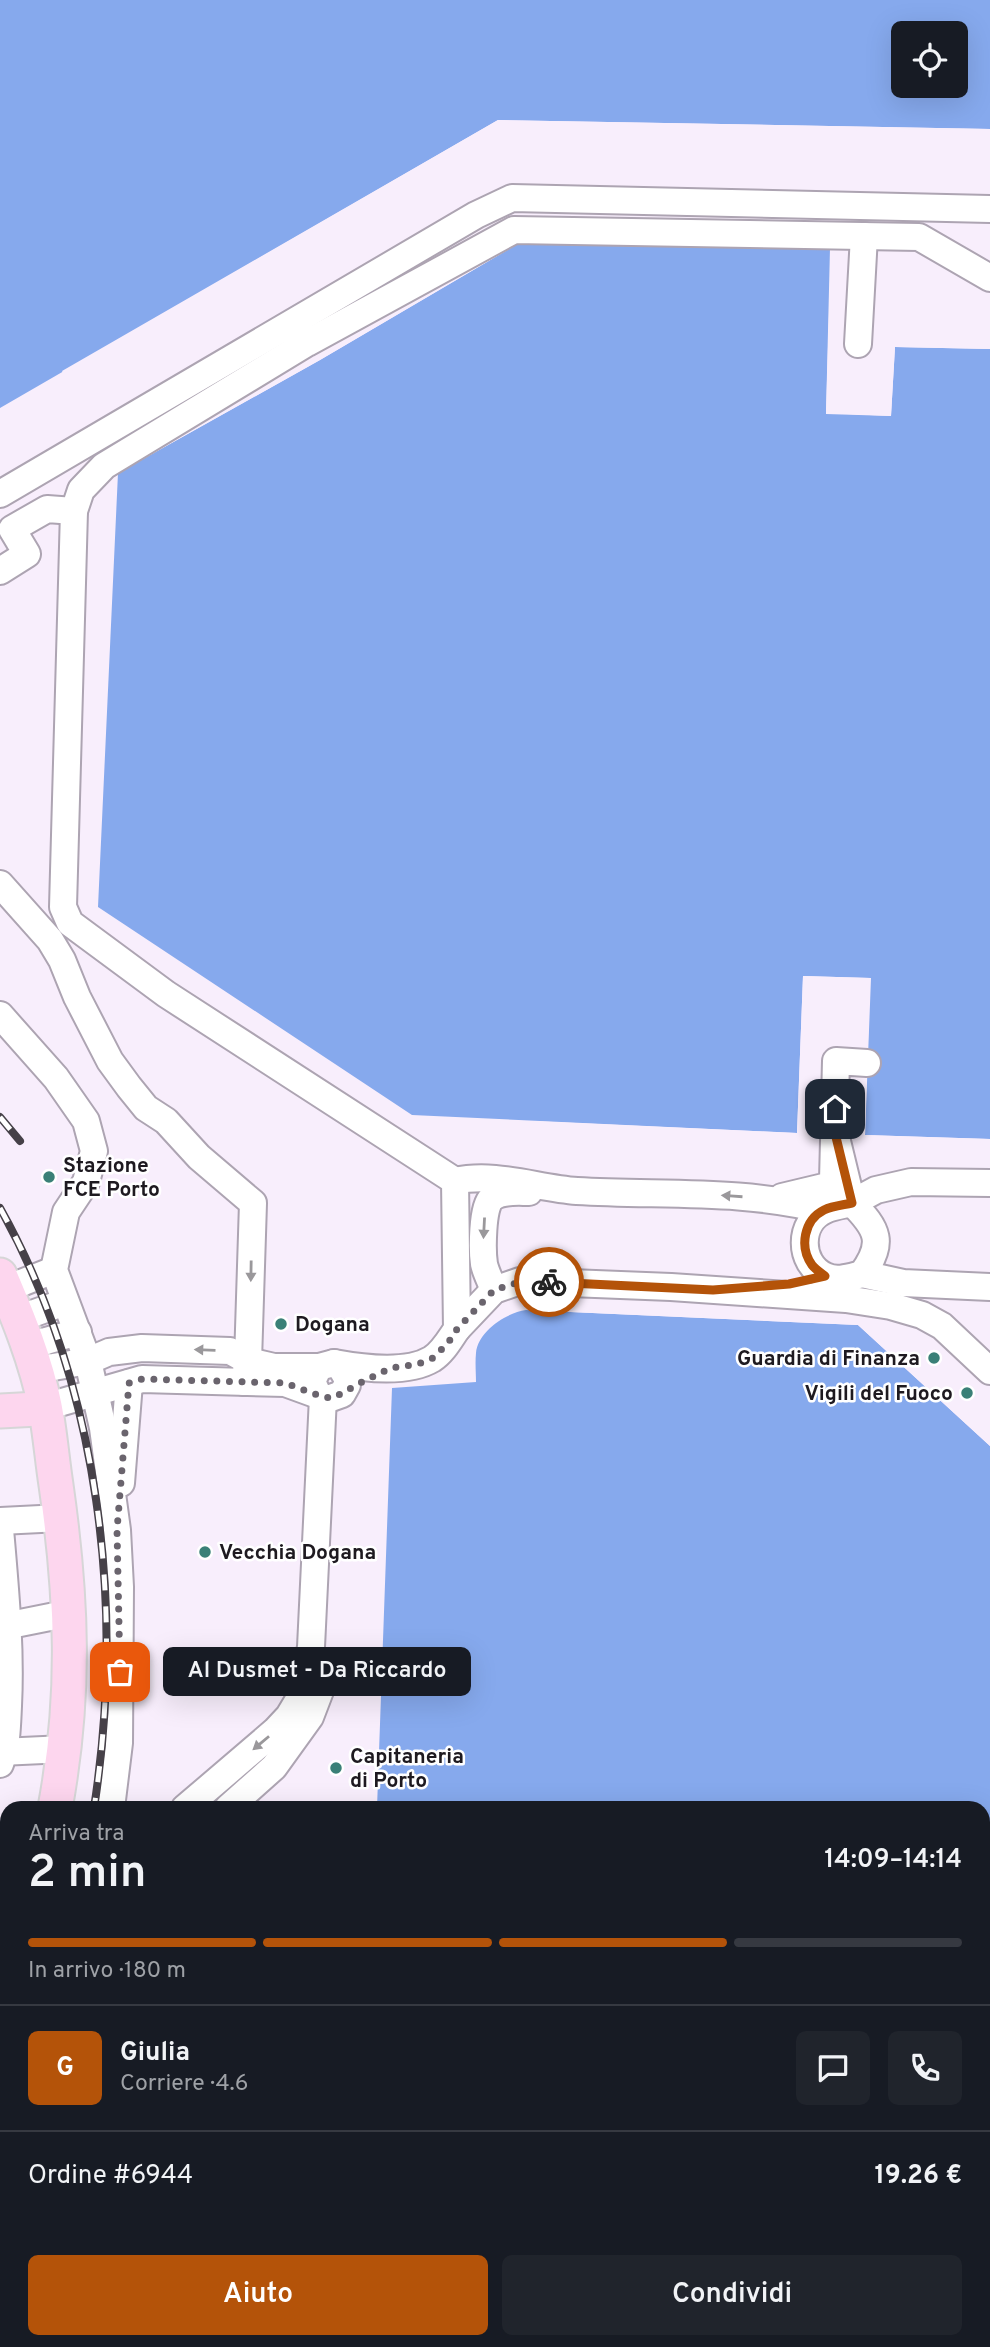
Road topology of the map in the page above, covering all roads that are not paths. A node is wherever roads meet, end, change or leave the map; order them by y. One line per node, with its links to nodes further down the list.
1 (990, 209): 5 (street)
2 (864, 236): 3 (street); 4 (street); 6 (street)
3 (990, 278)
4 (858, 344)
5 (0, 494)
6 (74, 511): 7 (street); 9 (street)
7 (0, 571)
8 (0, 884): 10 (street)
9 (70, 923): 10 (street); 14 (street)
10 (62, 960): 36 (street, one-way to 36)
11 (0, 1015): 23 (street)
12 (867, 1063): 13 (street)
13 (835, 1133): 18 (street); 19 (street)
14 (455, 1181): 17 (street); 31 (street)
15 (911, 1181): 16 (street); 19 (street); 21 (street)
16 (990, 1183)
17 (576, 1191): 18 (street, one-way to 17); 26 (street, one-way to 26)
18 (772, 1199): 20 (street)
19 (852, 1203): 20 (street); 21 (street)
20 (824, 1210): 24 (street)
21 (874, 1229): 22 (street)
22 (867, 1268): 24 (street); 28 (street)
23 (54, 1270): 29 (street); 30 (street)
24 (825, 1276): 27 (street)
25 (990, 1287): 28 (street)
26 (494, 1290): 27 (street); 31 (street)
27 (713, 1290): 28 (street)
28 (897, 1295): 37 (street)
29 (65, 1302): 30 (street); 32 (street)
30 (15, 1320): 32 (street); 33 (street); 42 (main road); 42 (main road)
31 (457, 1329): 35 (street)
32 (78, 1332): 33 (street)
33 (88, 1361): 36 (street, one-way to 33); 39 (street)
34 (326, 1365): 35 (street); 36 (street); 40 (street)
35 (391, 1368): 40 (street)
36 (246, 1371): 38 (street); 40 (street)
37 (990, 1371)
38 (129, 1383): 39 (street); 46 (street)
39 (95, 1391): 42 (street); 46 (street)
40 (331, 1395): 53 (street, one-way to 53); 54 (street)
41 (0, 1411): 42 (main road)
42 (44, 1418): 43 (main road)
43 (61, 1518): 44 (street); 47 (main road)
44 (0, 1521)
45 (0, 1529): 48 (street)
46 (117, 1530): 52 (street)
47 (70, 1613): 48 (street); 49 (main road)
48 (4, 1627): 50 (street)
49 (65, 1749): 50 (street); 51 (main road)
50 (2, 1756)
51 (56, 1801)
52 (112, 1801)
53 (193, 1801)
54 (236, 1801)

